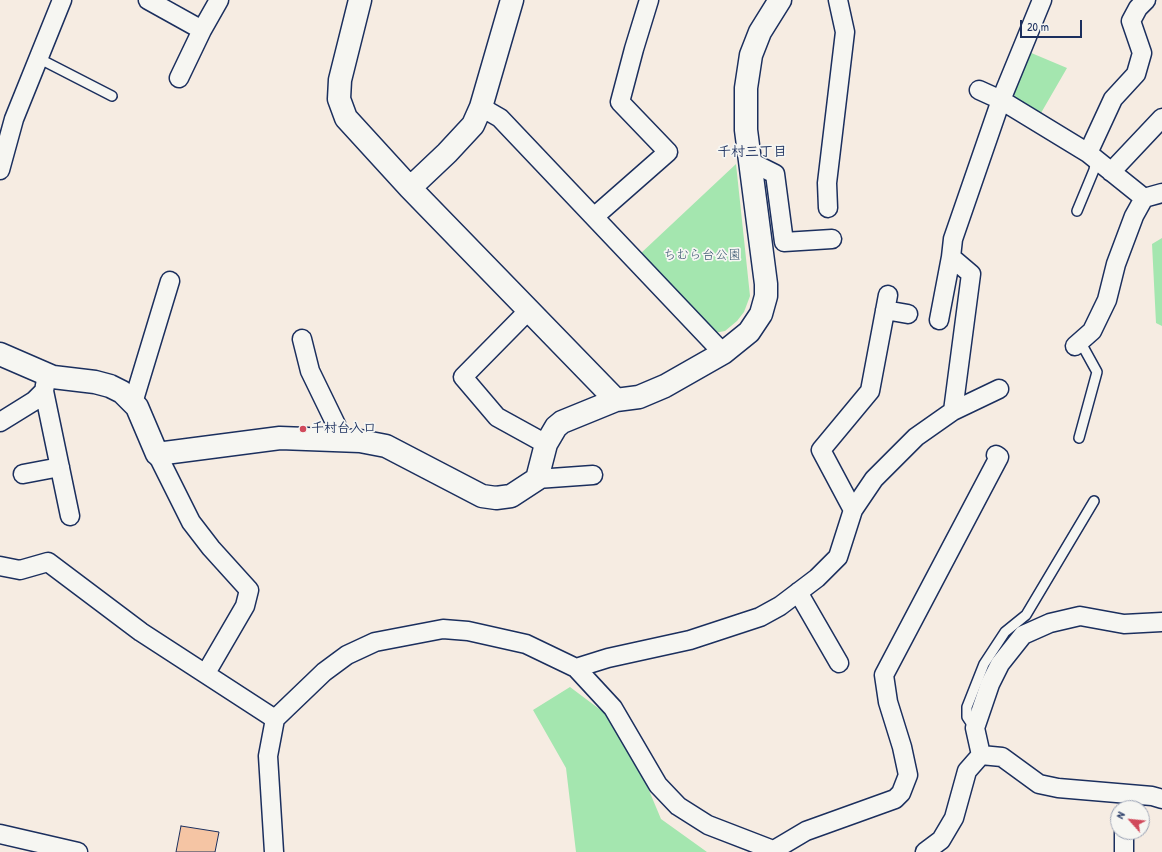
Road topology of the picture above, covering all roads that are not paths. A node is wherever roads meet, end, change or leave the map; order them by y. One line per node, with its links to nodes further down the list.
1 (62, 0): 12 (street)
2 (148, 0): 11 (street)
3 (219, 0): 11 (street)
4 (360, 0): 24 (street)
5 (512, 0): 17 (street)
6 (649, 0): 29 (street)
7 (780, 0): 21 (street)
8 (838, 0): 27 (street)
9 (1042, 0): 16 (street)
10 (1146, 0): 20 (street)
11 (202, 30): 13 (street)
12 (38, 58): 15 (lane); 18 (street)
13 (179, 78)
14 (979, 90): 16 (street)
15 (112, 96)
16 (1001, 100): 20 (street); 31 (street)
17 (481, 107): 24 (street); 29 (street)
18 (7, 117): 22 (street)
19 (1162, 118): 23 (street)
20 (1092, 156): 23 (street); 28 (lane)
21 (751, 162): 30 (street); 38 (street)
22 (0, 170)
23 (1111, 172): 26 (street)
24 (410, 188): 33 (street)
25 (1162, 193): 26 (street)
26 (1144, 198): 37 (street)
27 (828, 208)
28 (1077, 212)
29 (594, 217): 38 (street)
30 (832, 239)
31 (951, 257): 35 (street); 44 (street)
32 (170, 281): 43 (street)
33 (529, 310): 42 (street); 48 (street)
34 (908, 314): 56 (street)
35 (939, 320)
36 (302, 339): 47 (street)
37 (1078, 345): 46 (lane)
38 (723, 353): 42 (street)
39 (0, 354): 40 (street)
40 (46, 382): 43 (street); 45 (street); 51 (street)
41 (999, 389): 44 (street)
42 (616, 400): 48 (street)
43 (132, 402): 49 (street)
44 (953, 411): 56 (street)
45 (0, 422)
46 (1079, 438)
47 (344, 441): 49 (street); 54 (street)
48 (546, 444): 54 (street)
49 (157, 454): 63 (street)
50 (996, 455): 72 (street)
51 (60, 467): 52 (street); 57 (street)
52 (23, 474)
53 (593, 475): 54 (street)
54 (537, 479)
55 (1094, 501): 65 (lane)
56 (853, 510): 59 (street)
57 (70, 516)
58 (0, 566): 63 (street)
59 (798, 592): 61 (street); 62 (street)
60 (1162, 622): 65 (street)
61 (839, 663)
62 (576, 668): 64 (street); 72 (street)
63 (206, 673): 64 (street)
64 (275, 719): 74 (street)
65 (975, 729): 66 (street)
66 (981, 755): 68 (street); 75 (street)
67 (1162, 799): 69 (street)
68 (1118, 800)
69 (1129, 800)
70 (0, 834): 73 (street)
71 (1124, 840): 76 (street)
72 (776, 851)
73 (78, 852)
74 (274, 852)
75 (925, 852)
76 (1124, 852)

